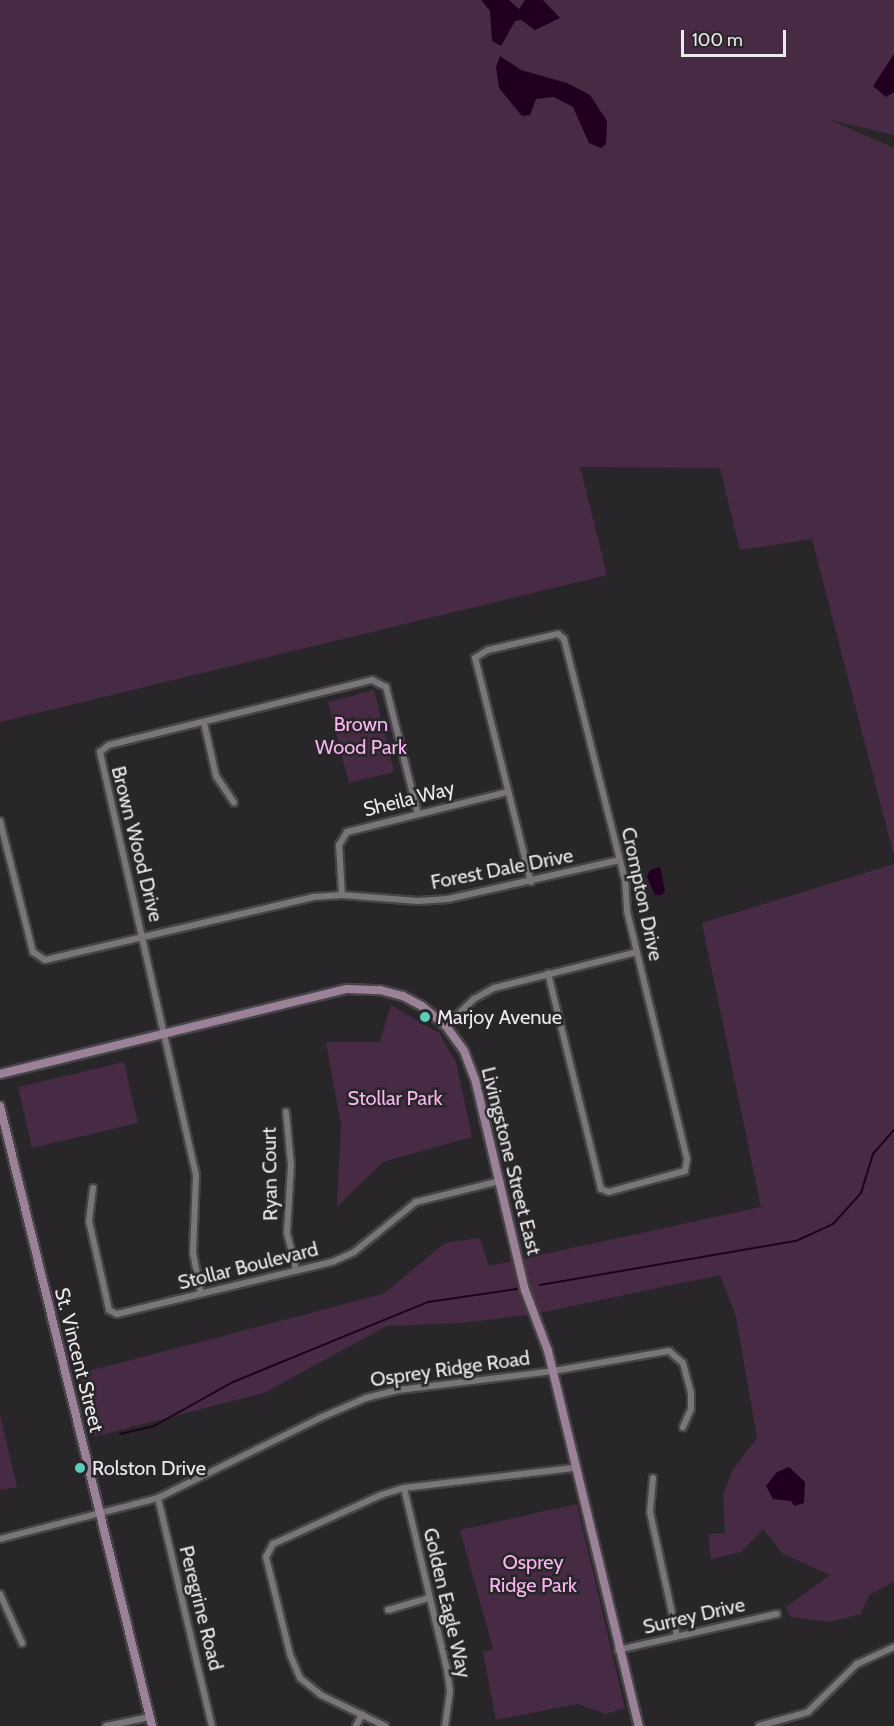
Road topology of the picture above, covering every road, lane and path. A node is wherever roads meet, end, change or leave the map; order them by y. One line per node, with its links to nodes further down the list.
1 (204, 723): 3 (street); 4 (street, Brown Wood Drive); 9 (street, Brown Wood Drive)
2 (507, 792): 4 (street, Sheila Way); 6 (street, Crompton Drive); 7 (street, Crompton Drive)
3 (234, 803)
4 (418, 814): 8 (street, Sheila Way)
5 (0, 821): 9 (street, Forest Dale Drive)
6 (620, 860): 7 (street, Forest Dale Drive); 10 (street, Crompton Drive)
7 (531, 882): 8 (street, Forest Dale Drive)
8 (342, 895): 9 (street, Forest Dale Drive)
9 (143, 938): 13 (street, Brown Wood Drive)
10 (637, 952): 11 (street); 11 (street, Crompton Drive)
11 (548, 973): 12 (street)
12 (446, 1026): 13 (street, Livingstone Street East); 17 (street, Livingstone Street East)
13 (165, 1033): 14 (street, Livingstone Street East); 20 (street, Brown Wood Drive)
14 (0, 1074)
15 (0, 1106): 27 (street, St. Vincent Street)
16 (286, 1112): 19 (street, Ryan Court)
17 (500, 1181): 19 (street, Stollar Boulevard); 21 (street, Livingstone Street East)
18 (93, 1188): 20 (street, Stollar Boulevard)
19 (296, 1270): 20 (street, Stollar Boulevard)
20 (201, 1294)
21 (553, 1371): 22 (street, Osprey Ridge Road); 23 (street, Livingstone Street East); 26 (street, Osprey Ridge Road)
22 (683, 1427)
23 (575, 1468): 25 (street); 36 (street, Livingstone Street East)
24 (653, 1478): 33 (street)
25 (404, 1488): 30 (street, Golden Eagle Way); 37 (street)
26 (158, 1498): 27 (street, Osprey Ridge Road); 40 (street, Peregrine Road)
27 (100, 1512): 28 (street); 38 (street, St. Vincent Street)
28 (0, 1539)
29 (0, 1594): 34 (street)
30 (429, 1598): 31 (street); 43 (street, Golden Eagle Way)
31 (388, 1610)
32 (777, 1614): 33 (street, Surrey Drive)
33 (677, 1636): 36 (street, Surrey Drive)
34 (22, 1643)
35 (894, 1647): 45 (street)
36 (618, 1650): 44 (street, Livingstone Street East)
37 (362, 1714): 41 (street); 42 (street)
38 (151, 1722): 39 (street)
39 (106, 1726)
40 (212, 1726)
41 (356, 1726)
42 (385, 1726)
43 (445, 1726)
44 (639, 1726)
45 (759, 1726)

